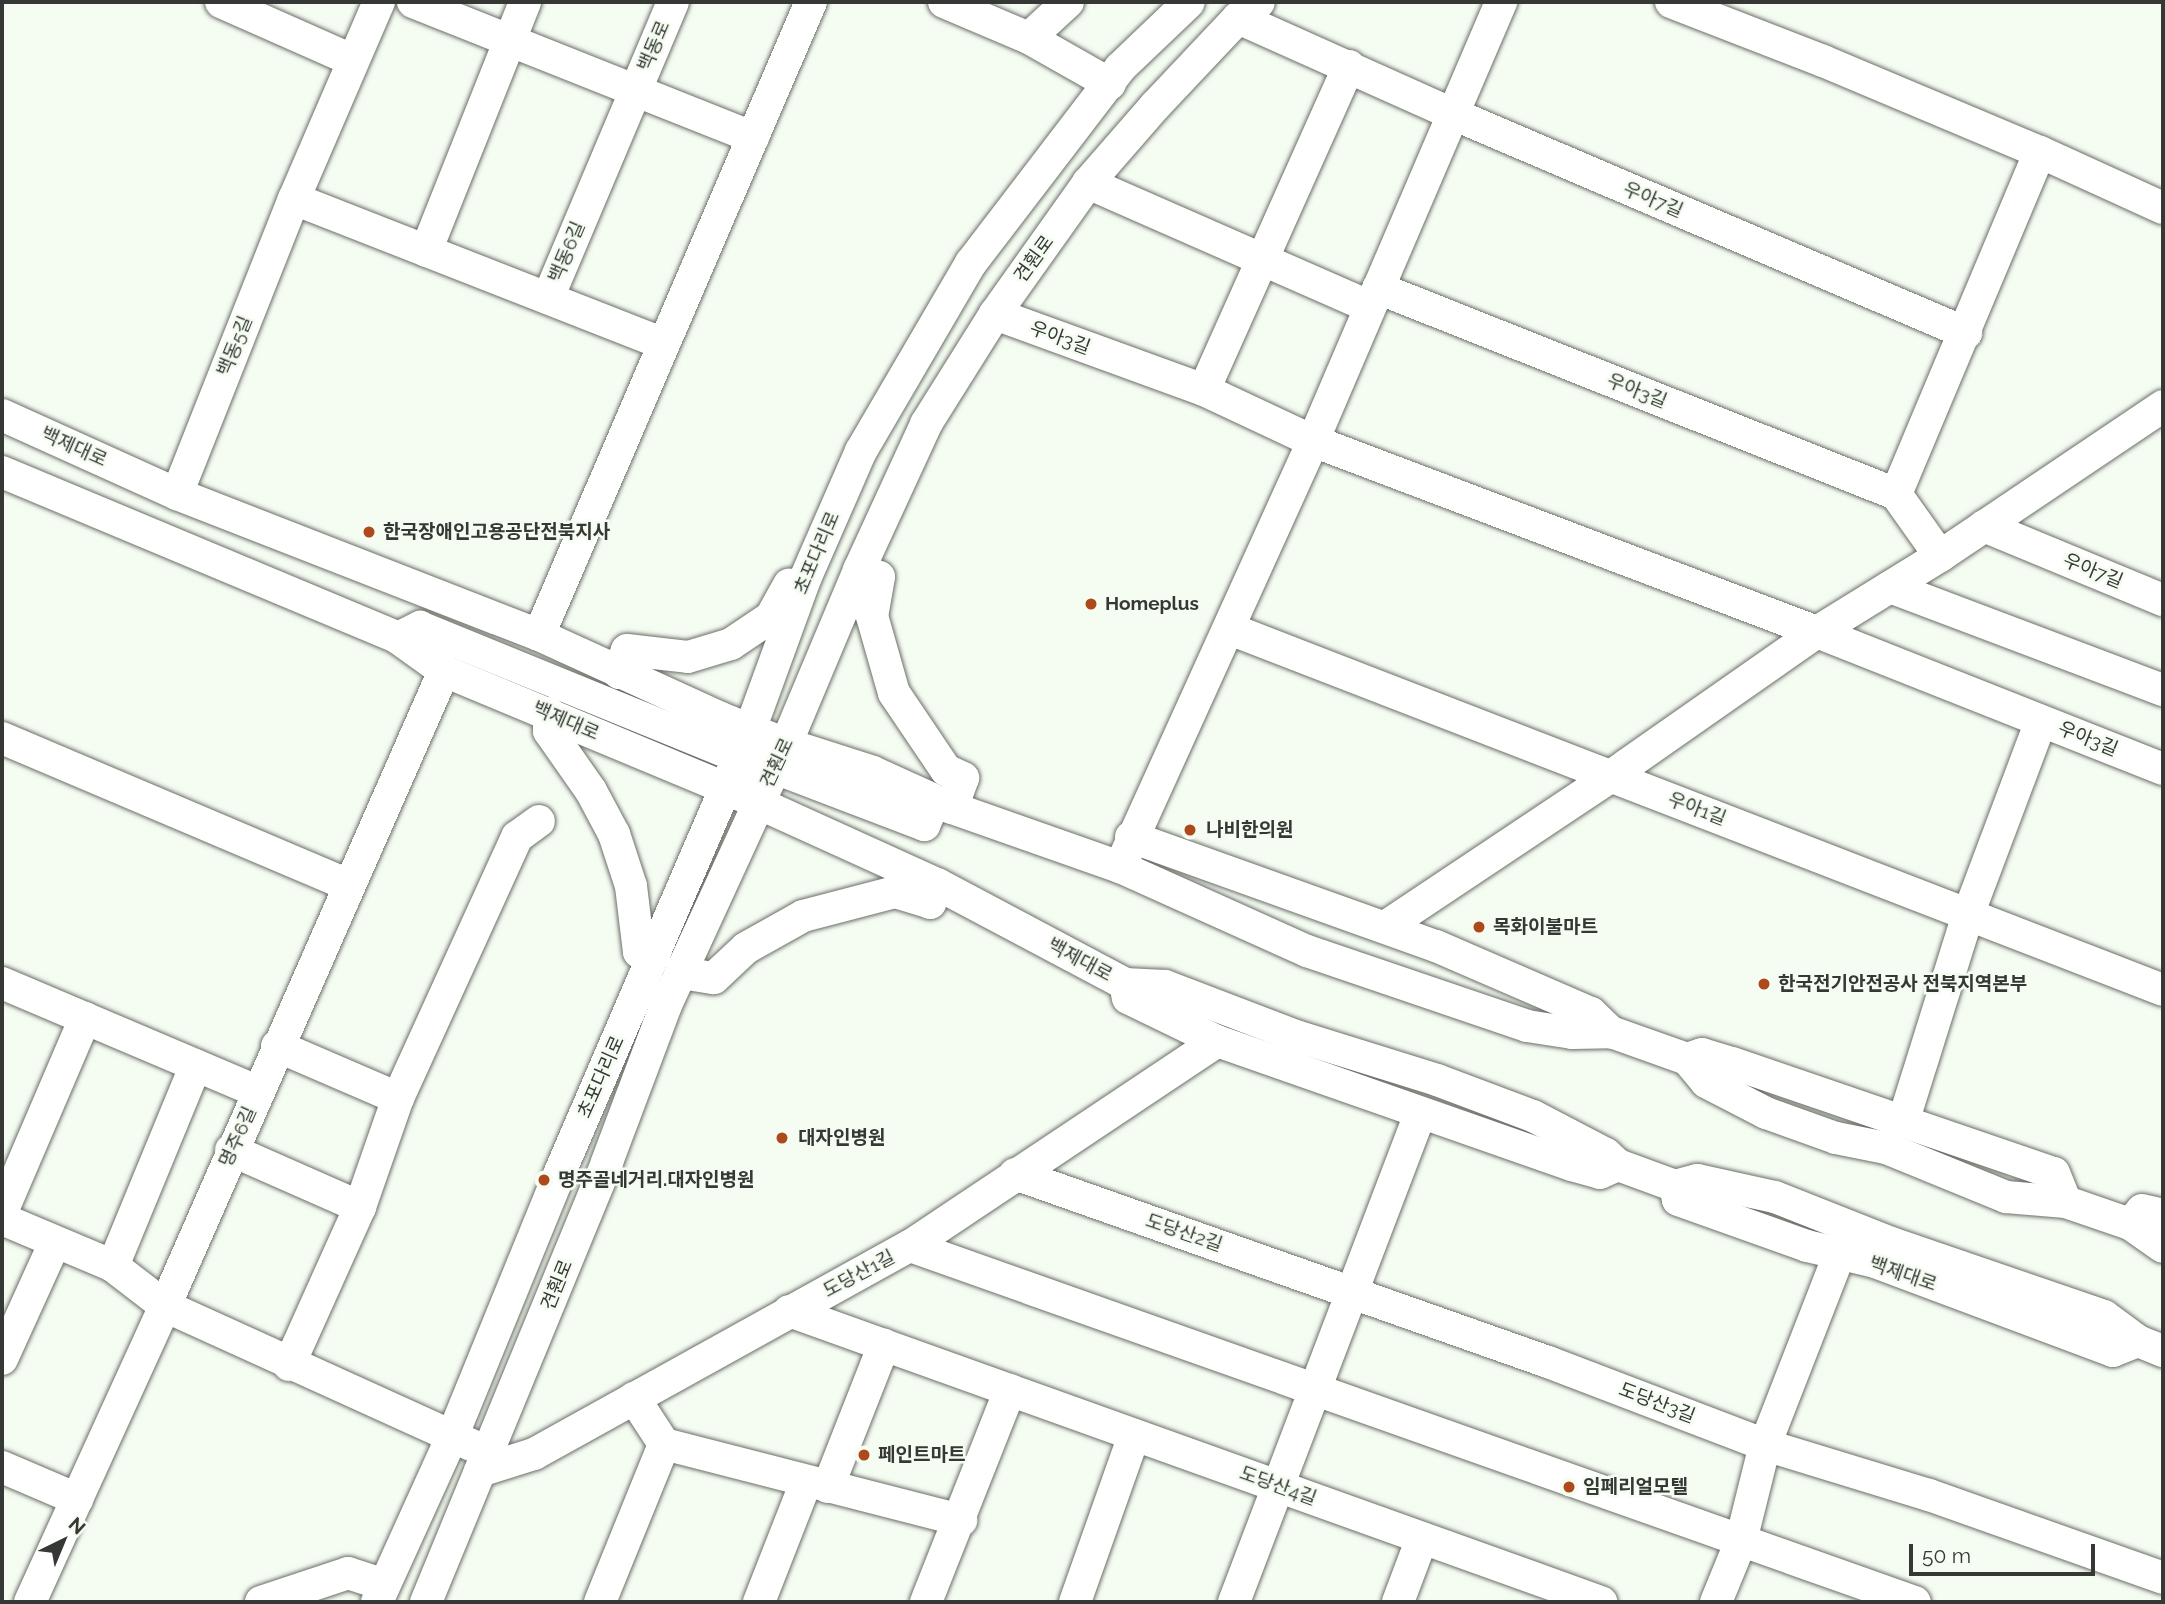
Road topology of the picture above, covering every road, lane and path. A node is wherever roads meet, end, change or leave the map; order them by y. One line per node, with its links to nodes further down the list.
1 (379, 2): 15 (street, 백동5길)
2 (413, 2): 14 (street)
3 (525, 2): 14 (street)
4 (673, 2): 18 (street, 백동로)
5 (811, 2): 20 (street)
6 (1068, 2): 13 (street)
7 (1189, 2): 17 (street, 초포다리로)
8 (1501, 2): 19 (street)
9 (1671, 2): 21 (street)
10 (950, 3): 13 (street)
11 (238, 5): 15 (street)
12 (1249, 10): 16 (street, 우아7길); 22 (street, 견훤로)
13 (1029, 38): 17 (street)
14 (510, 40): 18 (street); 25 (street)
15 (352, 60): 23 (street, 백동5길)
16 (1349, 66): 19 (street, 우아7길); 26 (street)
17 (1110, 84): 42 (street, 초포다리로)
18 (635, 90): 20 (street); 27 (street, 백동6길)
19 (1453, 114): 28 (street); 30 (street, 우아7길)
20 (753, 137): 31 (street)
21 (2040, 152): 24 (street); 30 (street)
22 (1088, 183): 26 (street, 우아3길); 29 (street, 견훤로)
23 (293, 199): 25 (street); 37 (street, 백동5길)
24 (2163, 208)
25 (426, 251): 27 (street)
26 (1264, 258): 28 (street, 우아3길); 32 (street)
27 (548, 298): 31 (street, 백동6길)
28 (1374, 298): 35 (street); 38 (street, 우아3길)
29 (995, 314): 32 (street, 우아3길); 41 (street, 견훤로)
30 (1966, 333): 38 (street)
31 (664, 344): 47 (street)
32 (1205, 390): 35 (street, 우아3길)
33 (2163, 406): 39 (street)
34 (2, 415): 37 (street, 백제대로)
35 (1313, 440): 45 (street); 46 (street, 우아3길)
36 (2, 472): 48 (street, 백제대로)
37 (177, 494): 47 (street, 백제대로)
38 (1896, 494): 40 (street)
39 (1984, 526): 40 (street); 44 (street, 우아7길)
40 (1940, 556): 43 (street)
41 (859, 570): 56 (street, 견훤로); 61 (street)
42 (806, 579): 50 (street); 55 (street, 초포다리로)
43 (1890, 587): 46 (street); 51 (street)
44 (2163, 600)
45 (1230, 629): 58 (street, 우아1길); 63 (street)
46 (1817, 632): 53 (street, 우아3길); 58 (street)
47 (539, 635): 50 (street, 백제대로)
48 (398, 638): 49 (street, 백제대로); 55 (street)
49 (444, 671): 52 (street, 백제대로); 66 (street, 명주6길)
50 (619, 673): 55 (street, 백제대로)
51 (2163, 690)
52 (549, 713): 59 (street, 백제대로); 69 (street)
53 (2040, 721): 57 (street, 우아3길); 67 (street)
54 (2, 738): 66 (street)
55 (744, 744): 56 (street, 백제대로); 59 (street, 초포다리로)
56 (780, 756): 59 (street); 60 (street, 견훤로); 61 (street, 백제대로)
57 (2163, 769)
58 (1611, 776): 67 (street, 우아1길); 68 (street)
59 (725, 788): 60 (street, 백제대로); 69 (street, 초포다리로)
60 (758, 804): 65 (street, 백제대로); 70 (street, 견훤로)
61 (944, 805): 64 (street, 백제대로)
62 (539, 821): 81 (street)
63 (1131, 837): 64 (street); 68 (street, 백제대로)
64 (1120, 867): 75 (street, 백제대로)
65 (937, 884): 70 (street); 72 (street, 백제대로)
66 (349, 885): 77 (street, 명주6길)
67 (1968, 915): 73 (street, 우아1길); 83 (street)
68 (1385, 928): 75 (street, 백제대로)
69 (654, 956): 86 (street, 초포다리로)
70 (681, 973): 115 (street, 견훤로)
71 (2, 983): 74 (street)
72 (1125, 984): 76 (street, 백제대로); 85 (street, 백제대로)
73 (2163, 990)
74 (85, 1018): 79 (street); 91 (street)
75 (1611, 1032): 78 (street, 백제대로)
76 (1217, 1041): 82 (street, 백제대로); 87 (street, 도당산1길)
77 (277, 1046): 80 (street, 명주6길); 81 (street)
78 (1687, 1059): 83 (street, 백제대로); 89 (street, 백제대로)
79 (197, 1065): 80 (street); 99 (street)
80 (257, 1091): 84 (street, 명주6길)
81 (398, 1098): 90 (street)
82 (1420, 1114): 85 (street, 백제대로); 100 (street)
83 (1904, 1119): 89 (street, 백제대로)
84 (231, 1150): 90 (street); 101 (street, 명주6길)
85 (1618, 1165): 88 (street, 백제대로)
86 (559, 1172): 112 (street, 견훤로)
87 (1015, 1174): 96 (street, 도당산1길); 100 (street, 도당산2길)
88 (1675, 1186): 98 (street, 백제대로); 104 (street, 백제대로)
89 (2066, 1202): 94 (street, 백제대로)
90 (360, 1207): 107 (street)
91 (2, 1212)
92 (2163, 1215): 94 (street)
93 (2, 1219): 95 (street)
94 (2130, 1224): 97 (street, 백제대로)
95 (55, 1241): 99 (street); 105 (street)
96 (910, 1247): 102 (street, 도당산1길); 109 (street)
97 (2163, 1247)
98 (1839, 1255): 104 (street, 백제대로); 114 (street)
99 (113, 1266): 101 (street)
100 (1353, 1293): 106 (street, 도당산2길); 109 (street)
101 (165, 1306): 107 (street); 119 (street, 명주6길)
102 (789, 1311): 103 (street, 도당산4길); 110 (street, 도당산1길)
103 (884, 1345): 108 (street, 도당산4길); 117 (street)
104 (2151, 1346)
105 (2, 1359)
106 (1548, 1362): 114 (street, 도당산3길)
107 (289, 1365): 112 (street)
108 (1010, 1390): 111 (street, 도당산4길); 120 (street)
109 (1315, 1390): 118 (street); 122 (street)
110 (634, 1398): 113 (street); 115 (street, 도당산1길)
111 (1134, 1435): 118 (street, 도당산4길); 132 (street)
112 (452, 1437): 115 (street); 124 (street, 견훤로)
113 (664, 1444): 117 (street); 129 (street)
114 (1765, 1445): 122 (street); 123 (street, 도당산3길)
115 (484, 1461): 128 (street, 견훤로)
116 (2, 1467): 119 (street)
117 (817, 1485): 120 (street); 130 (street)
118 (1278, 1486): 121 (street, 도당산4길); 133 (street)
119 (76, 1499): 126 (street, 명주6길)
120 (961, 1520): 131 (street)
121 (1422, 1538): 125 (street, 도당산4길); 134 (street)
122 (1741, 1541): 136 (street); 137 (street)
123 (2163, 1578)
124 (381, 1594): 127 (street)
125 (1565, 1596): 135 (street, 도당산4길)
126 (30, 1602)
127 (261, 1602)
128 (426, 1602)
129 (600, 1602)
130 (759, 1602)
131 (926, 1602)
132 (1075, 1602)
133 (1234, 1602)
134 (1398, 1602)
135 (1601, 1602)
136 (1716, 1602)
137 (1915, 1602)

